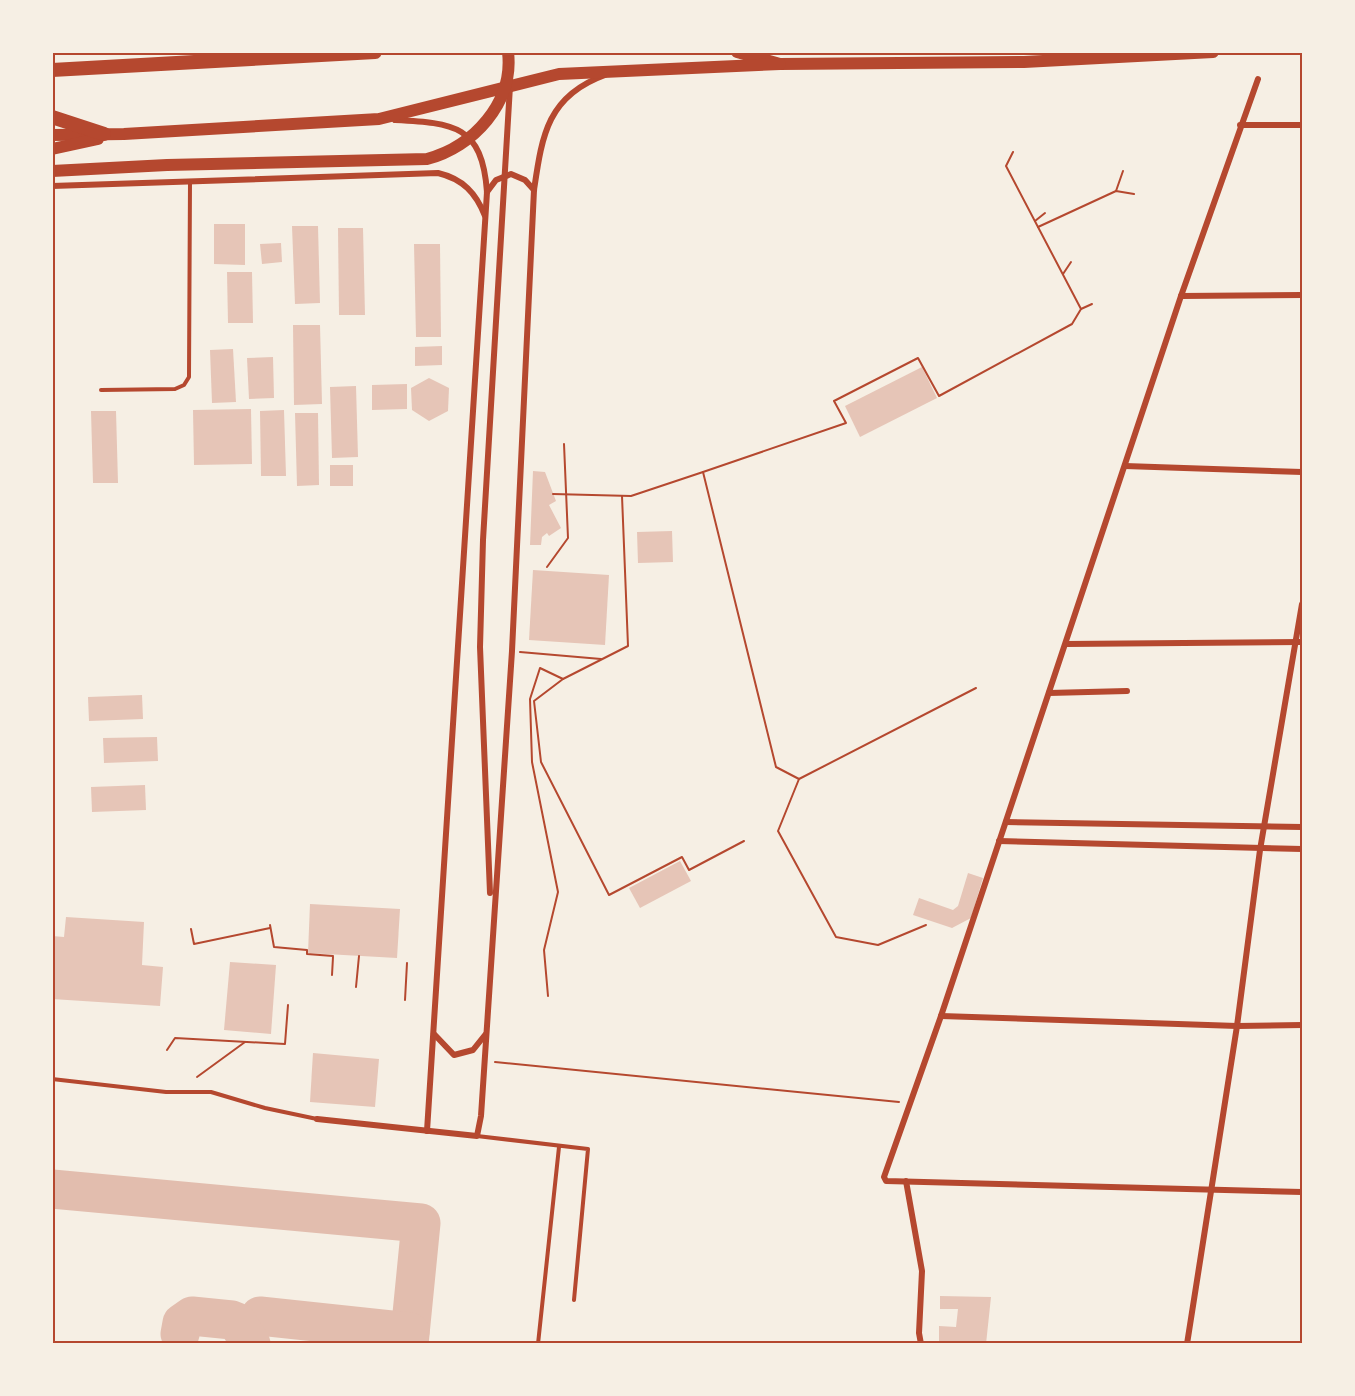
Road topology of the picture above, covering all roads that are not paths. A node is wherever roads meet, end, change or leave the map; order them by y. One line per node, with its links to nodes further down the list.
1 (64, 52): 6 (lane)
2 (375, 52): 9 (highway)
3 (508, 52): 8 (main road)
4 (737, 52): 7 (main road)
5 (1213, 52): 7 (main road)
6 (52, 53)
7 (780, 64): 10 (main road)
8 (510, 68): 20 (main road); 42 (street)
9 (52, 70)
10 (619, 71): 13 (main road); 23 (street)
11 (1258, 80): 14 (street)
12 (52, 117): 16 (highway)
13 (379, 119): 17 (main road); 24 (street)
14 (1240, 125): 15 (street); 27 (street)
15 (1302, 125)
16 (104, 134): 17 (main road); 18 (main road)
17 (124, 134): 19 (main road)
18 (52, 135)
19 (52, 149)
20 (52, 171)
21 (190, 183): 22 (street); 25 (street); 28 (lane)
22 (52, 186)
23 (534, 190): 24 (street); 42 (street)
24 (487, 192): 25 (street)
25 (487, 220): 46 (street)
26 (1302, 295): 27 (street)
27 (1181, 296): 29 (street)
28 (101, 390)
29 (1125, 466): 30 (street); 33 (street)
30 (1302, 471)
31 (1302, 604): 32 (street)
32 (1299, 642): 33 (street); 38 (street)
33 (1066, 644): 35 (street)
34 (1127, 691): 35 (street)
35 (1049, 693): 36 (street)
36 (1006, 822): 38 (street); 39 (street)
37 (1302, 827): 38 (street)
38 (1264, 828): 41 (street)
39 (999, 841): 41 (street); 43 (street)
40 (1302, 849): 41 (street)
41 (1260, 850): 45 (street)
42 (492, 924): 47 (street)
43 (941, 1016): 45 (street); 53 (street)
44 (1302, 1025): 45 (street)
45 (1237, 1026): 54 (street)
46 (434, 1034): 47 (street); 50 (street)
47 (485, 1035): 51 (street)
48 (52, 1079): 49 (lane)
49 (317, 1119): 50 (street)
50 (427, 1131): 51 (street)
51 (477, 1137): 52 (lane)
52 (559, 1147): 56 (lane); 57 (lane)
53 (906, 1181): 54 (street); 58 (street)
54 (1210, 1189): 55 (street); 59 (street)
55 (1302, 1192)
56 (574, 1300)
57 (538, 1344)
58 (921, 1344)
59 (1187, 1344)

